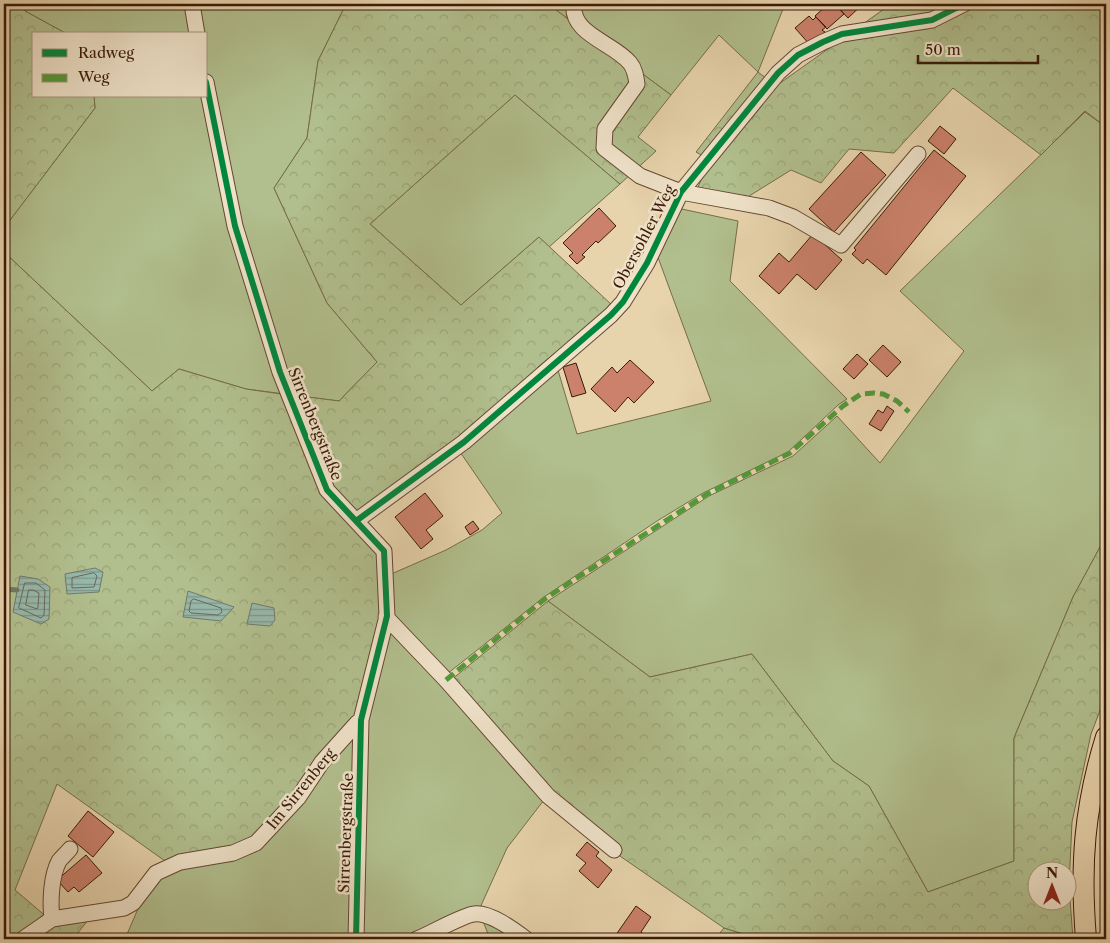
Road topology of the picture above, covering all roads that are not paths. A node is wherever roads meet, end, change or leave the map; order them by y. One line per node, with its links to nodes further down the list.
1 (192, 4): 4 (street)
2 (574, 4): 7 (street)
3 (964, 4): 7 (street, Obersohler Weg)
4 (197, 32)
5 (208, 92): 8 (street, Sirrenbergstraße)
6 (918, 154): 7 (street)
7 (681, 192): 8 (street, Obersohler Weg)
8 (356, 521): 9 (street, Sirrenbergstraße)
9 (386, 617): 10 (street, Sirrenbergstraße); 13 (street)
10 (361, 720): 14 (street, Im Sirrenberg); 16 (street, Sirrenbergstraße)
11 (1106, 737): 19 (main road)
12 (70, 849): 14 (street)
13 (614, 850)
14 (52, 919): 15 (street, Im Sirrenberg)
15 (23, 939)
16 (356, 939)
17 (417, 939): 18 (street)
18 (526, 939)
19 (1086, 939)

